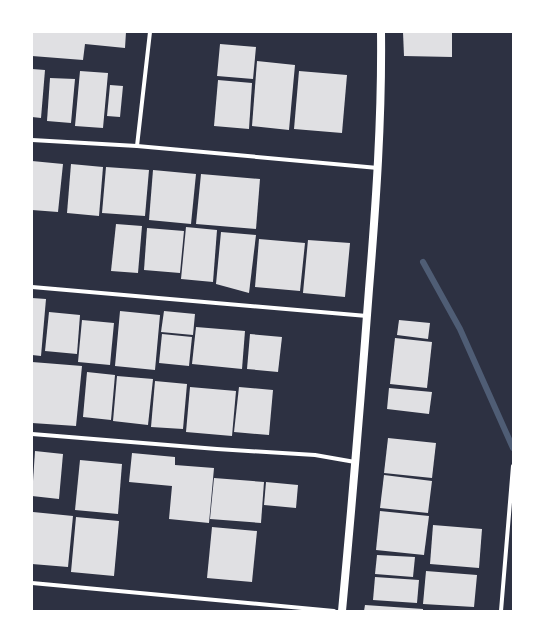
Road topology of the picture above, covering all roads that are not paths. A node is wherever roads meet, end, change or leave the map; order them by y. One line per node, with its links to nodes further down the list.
1 (150, 32): 4 (street)
2 (381, 32): 5 (main road)
3 (32, 140): 4 (street)
4 (137, 146): 5 (street)
5 (378, 168): 7 (main road)
6 (32, 287): 7 (street)
7 (367, 316): 9 (main road)
8 (32, 434): 9 (street)
9 (355, 462): 14 (main road)
10 (513, 466): 11 (street)
11 (513, 475): 15 (street)
12 (32, 583): 13 (street)
13 (334, 611)
14 (342, 611)
15 (501, 611)

